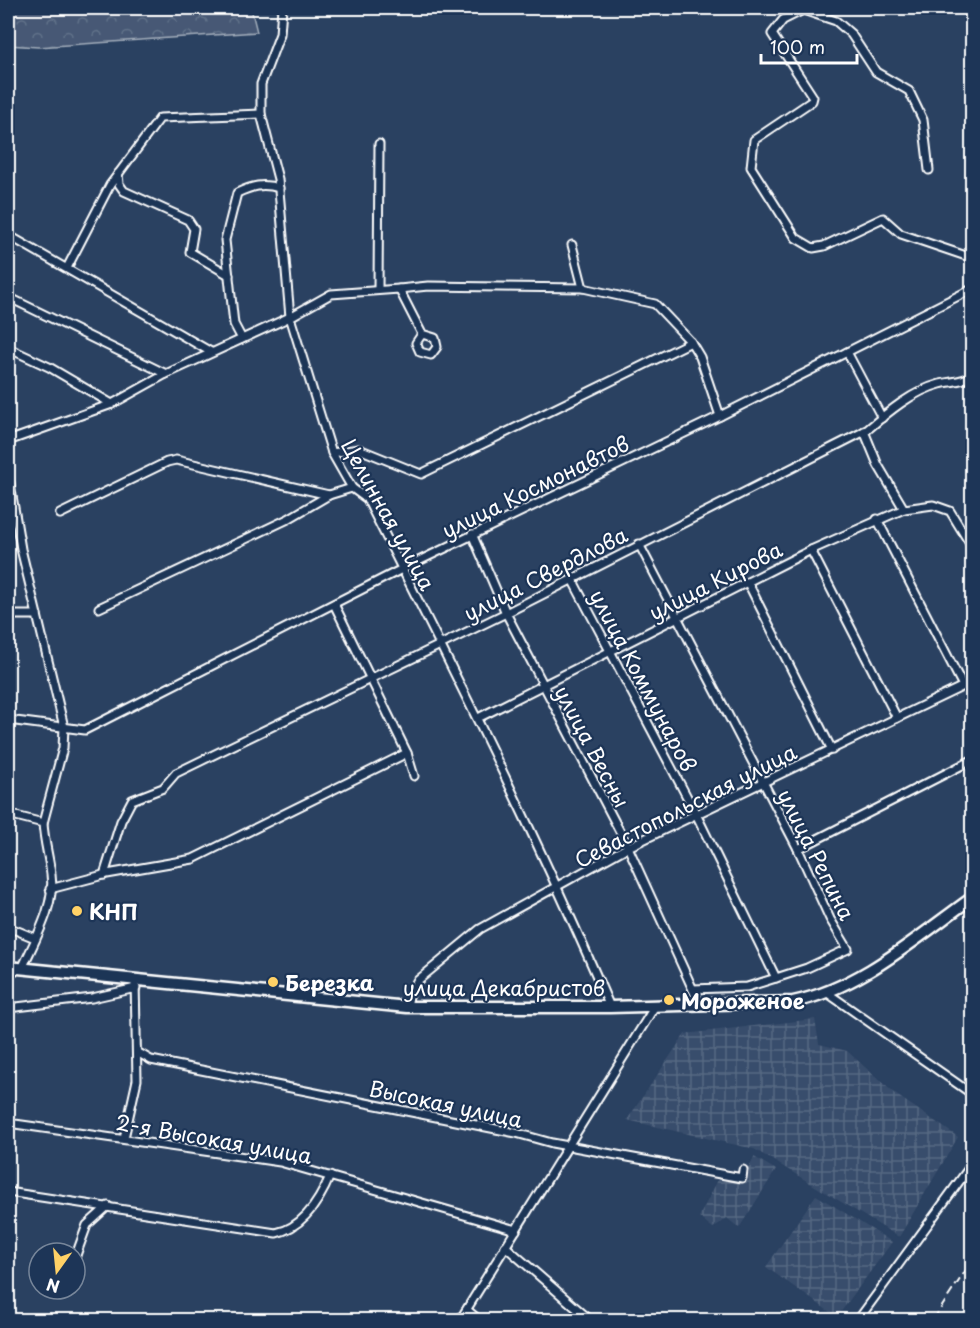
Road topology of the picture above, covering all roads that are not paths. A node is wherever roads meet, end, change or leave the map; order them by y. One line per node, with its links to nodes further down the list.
1 (282, 8): 2 (street, Целинная улица)
2 (261, 114): 5 (street); 6 (street, Целинная улица)
3 (380, 144): 15 (street)
4 (928, 170): 9 (street)
5 (118, 174): 10 (street); 11 (street)
6 (279, 188): 11 (street); 17 (street, Целинная улица)
7 (8, 235): 10 (street)
8 (572, 245): 12 (street)
9 (972, 258)
10 (67, 268): 23 (street)
11 (229, 275): 19 (street)
12 (583, 288): 13 (street); 20 (street)
13 (399, 289): 15 (street); 18 (street)
14 (972, 289): 22 (street, улица Космонавтов)
15 (378, 290): 17 (street)
16 (8, 297): 24 (street)
17 (290, 317): 19 (street); 31 (street, Целинная улица)
18 (422, 334)
19 (242, 339): 23 (street)
20 (691, 342): 27 (street); 31 (street)
21 (8, 348): 26 (street)
22 (847, 351): 27 (street, улица Космонавтов); 28 (street)
23 (211, 352): 24 (street)
24 (166, 374): 26 (street)
25 (972, 376): 28 (street, улица Свердлова)
26 (112, 404): 30 (street)
27 (720, 416): 38 (street, улица Космонавтов)
28 (882, 418): 29 (street, улица Свердлова)
29 (864, 431): 35 (street); 39 (street, улица Свердлова)
30 (8, 441)
31 (332, 453): 33 (street, Целинная улица)
32 (8, 472): 49 (street)
33 (352, 488): 34 (street); 42 (street, Целинная улица)
34 (328, 495): 36 (street); 46 (street)
35 (904, 509): 37 (street, улица Кирова); 40 (street, улица Кирова)
36 (60, 514)
37 (877, 519): 41 (street, улица Кирова); 56 (street)
38 (472, 534): 42 (street, улица Космонавтов); 47 (street, улица Весны)
39 (639, 544): 43 (street, улица Свердлова); 50 (street, улица Репина)
40 (972, 547)
41 (811, 550): 44 (street, улица Кирова); 58 (street)
42 (402, 568): 45 (street, улица Космонавтов); 51 (street, Целинная улица)
43 (572, 579): 47 (street, улица Свердлова); 52 (street, улица Коммунаров)
44 (748, 583): 50 (street, улица Кирова); 61 (street)
45 (334, 604): 53 (street); 60 (street, улица Космонавтов)
46 (99, 608)
47 (506, 613): 51 (street, улица Свердлова); 55 (street, улица Весны)
48 (8, 615): 49 (street)
49 (37, 615): 60 (street)
50 (678, 618): 52 (street, улица Кирова); 65 (street, улица Репина)
51 (441, 644): 53 (street, улица Свердлова); 57 (street, Целинная улица)
52 (612, 651): 55 (street, улица Кирова); 67 (street, улица Коммунаров)
53 (370, 678): 62 (street); 71 (street, улица Свердлова)
54 (972, 682): 56 (street, Севастопольская улица)
55 (542, 684): 57 (street, улица Кирова); 69 (street, улица Весны)
56 (963, 686): 58 (street, Севастопольская улица)
57 (478, 718): 72 (street, Целинная улица)
58 (897, 718): 61 (street, Севастопольская улица)
59 (8, 720): 60 (street, улица Космонавтов)
60 (64, 727): 68 (street)
61 (832, 750): 65 (street, Севастопольская улица)
62 (407, 753): 64 (street); 71 (street)
63 (972, 760): 70 (street)
64 (414, 776)
65 (763, 783): 67 (street, Севастопольская улица); 70 (street, улица Репина)
66 (8, 814): 68 (street)
67 (697, 816): 69 (street, Севастопольская улица); 79 (street, улица Коммунаров)
68 (43, 823): 73 (street)
69 (628, 847): 72 (street, Севастопольская улица); 81 (street, улица Весны)
70 (798, 849): 79 (street, улица Репина)
71 (104, 875): 73 (street)
72 (559, 888): 85 (street, Севастопольская улица); 86 (street, Целинная улица)
73 (50, 890): 76 (street)
74 (972, 898): 82 (main road, улица Декабристов)
75 (8, 927): 76 (street)
76 (35, 938): 78 (street)
77 (8, 967): 78 (main road, улица Декабристов)
78 (22, 969): 80 (main road, улица Декабристов)
79 (776, 978): 81 (street)
80 (135, 984): 85 (main road, улица Декабристов); 87 (street); 88 (street)
81 (693, 989): 83 (street, улица Весны)
82 (826, 992): 83 (main road, улица Декабристов); 91 (street)
83 (700, 1005): 84 (main road, улица Декабристов)
84 (655, 1006): 86 (main road, улица Декабристов); 94 (street)
85 (407, 1007): 86 (main road, улица Декабристов)
86 (610, 1007)
87 (8, 1008)
88 (137, 1052): 89 (street, Высокая улица); 90 (street)
89 (151, 1060): 90 (street); 94 (street, Высокая улица)
90 (137, 1068): 93 (street)
91 (972, 1094)
92 (8, 1123): 93 (street, 2-я Высокая улица)
93 (124, 1138): 97 (street, 2-я Высокая улица)
94 (570, 1145): 96 (street, Высокая улица); 100 (street)
95 (972, 1164): 107 (street)
96 (743, 1170)
97 (330, 1176): 99 (street); 100 (street, 2-я Высокая улица)
98 (8, 1192): 99 (street)
99 (108, 1206): 101 (street)
100 (516, 1230): 102 (street)
101 (81, 1241)
102 (505, 1246): 103 (street); 106 (street)
103 (467, 1310): 104 (street); 105 (street)
104 (460, 1320)
105 (479, 1320)
106 (590, 1320)
107 (858, 1320)

